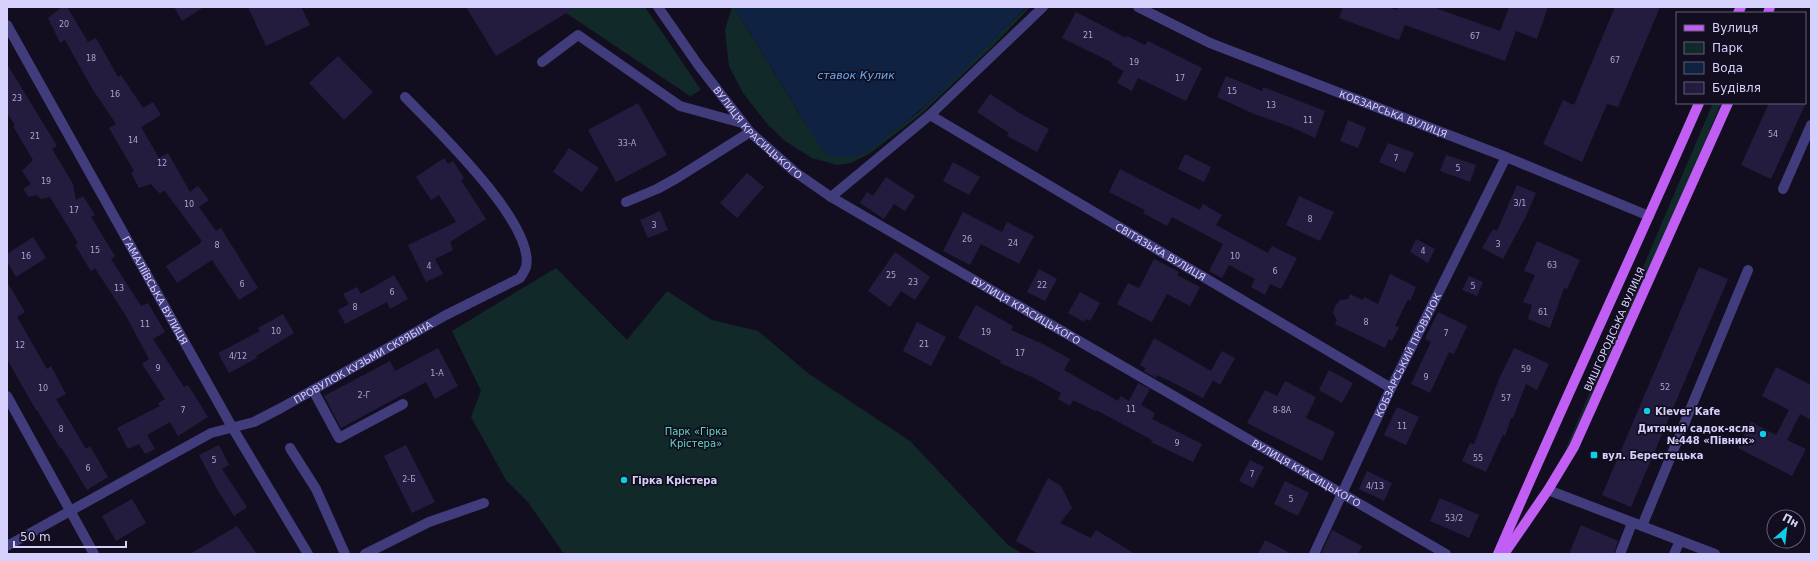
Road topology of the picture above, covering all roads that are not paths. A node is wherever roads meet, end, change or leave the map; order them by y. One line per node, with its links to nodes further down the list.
1 (658, 7): 10 (street, ВУЛИЦЯ КРАСИЦЬКОГО)
2 (1043, 7): 9 (street)
3 (1138, 7): 13 (street, КОБЗАРСЬКА ВУЛИЦЯ)
4 (7, 25): 23 (street, ГАМАЛІЇВСЬКА ВУЛИЦЯ)
5 (542, 62): 10 (street)
6 (405, 98): 20 (street, ПРОВУЛОК КУЗЬМИ СКРЯБІНА)
7 (1699, 104): 17 (main road, ВИШГОРОДСЬКА ВУЛИЦЯ)
8 (1728, 104): 25 (main road, ВИШГОРОДСЬКА ВУЛИЦЯ)
9 (930, 115): 15 (street); 19 (street, СВІТЯЗЬКА ВУЛИЦЯ)
10 (742, 123): 12 (street, ВУЛИЦЯ КРАСИЦЬКОГО)
11 (1811, 125): 14 (street)
12 (750, 132): 15 (street, ВУЛИЦЯ КРАСИЦЬКОГО); 16 (street)
13 (1506, 157): 17 (street, КОБЗАРСЬКА ВУЛИЦЯ); 19 (street, КОБЗАРСЬКИЙ ПРОВУЛОК)
14 (1783, 188)
15 (831, 197): 26 (street, ВУЛИЦЯ КРАСИЦЬКОГО)
16 (626, 202)
17 (1649, 216): 38 (main road, ВИШГОРОДСЬКА ВУЛИЦЯ)
18 (1748, 270): 29 (street)
19 (1390, 388): 26 (street, КОБЗАРСЬКИЙ ПРОВУЛОК)
20 (313, 390): 22 (street); 23 (street, ПРОВУЛОК КУЗЬМИ СКРЯБІНА)
21 (7, 396): 28 (street)
22 (403, 404)
23 (232, 427): 28 (street, ПРОВУЛОК КУЗЬМИ СКРЯБІНА); 33 (street, ГАМАЛІЇВСЬКА ВУЛИЦЯ)
24 (290, 448): 34 (street)
25 (1548, 490): 29 (street); 39 (main road, ВИШГОРОДСЬКА ВУЛИЦЯ)
26 (1341, 494): 36 (street, КОБЗАРСЬКИЙ ПРОВУЛОК); 37 (street, ВУЛИЦЯ КРАСИЦЬКОГО)
27 (484, 503): 35 (street)
28 (71, 512): 31 (street, ПРОВУЛОК КУЗЬМИ СКРЯБІНА); 32 (street)
29 (1637, 525): 30 (street); 40 (street)
30 (1680, 541): 41 (street); 42 (street)
31 (7, 546)
32 (94, 554)
33 (308, 554)
34 (345, 554)
35 (365, 554)
36 (1314, 554)
37 (1446, 554)
38 (1498, 554)
39 (1504, 554)
40 (1620, 554)
41 (1674, 554)
42 (1715, 554)

